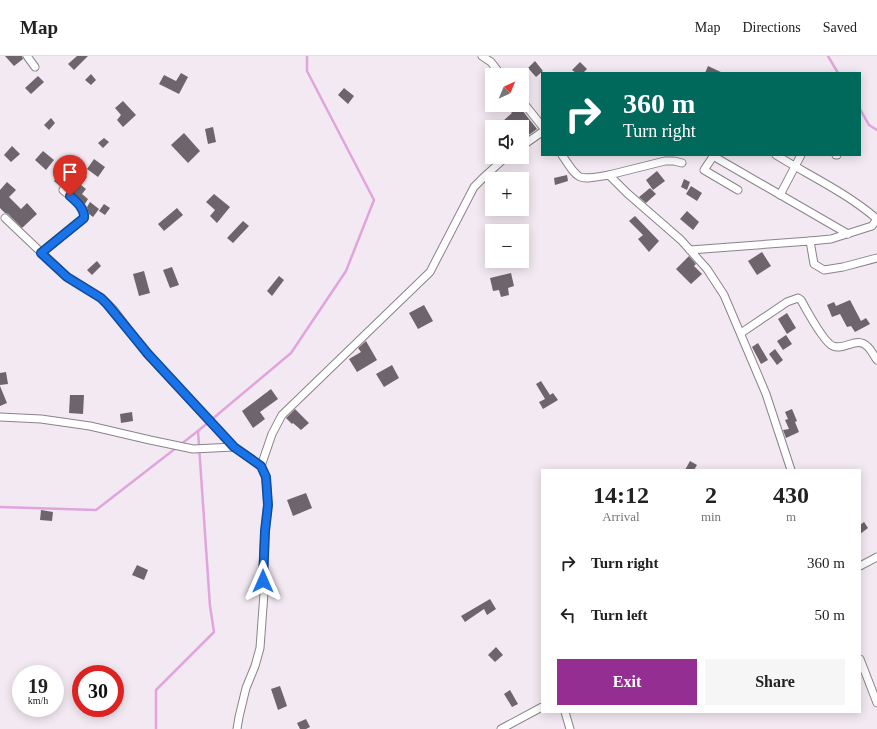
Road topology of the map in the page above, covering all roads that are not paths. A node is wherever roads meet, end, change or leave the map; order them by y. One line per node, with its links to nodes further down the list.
1 (27, 56): 4 (street)
2 (482, 56): 3 (street)
3 (493, 59): 5 (street)
4 (35, 66)
5 (498, 68)
6 (529, 110): 7 (street)
7 (541, 125)
8 (541, 133): 9 (street)
9 (529, 141)
10 (563, 156): 17 (street)
11 (713, 156): 19 (street); 20 (street)
12 (778, 156): 16 (street)
13 (801, 156): 16 (street)
14 (682, 163): 17 (street)
15 (498, 164): 31 (street)
16 (795, 167): 20 (street); 22 (street)
17 (609, 175): 24 (street)
18 (63, 190): 25 (street)
19 (738, 190)
20 (780, 195): 22 (street)
21 (5, 218): 25 (street)
22 (848, 234): 23 (street)
23 (810, 241): 24 (street); 26 (street)
24 (690, 250): 27 (street)
25 (41, 253): 30 (street)
26 (877, 258)
27 (740, 333): 28 (street); 32 (street)
28 (877, 360)
29 (0, 418): 30 (street)
30 (234, 447): 31 (street)
31 (261, 466): 39 (street)
32 (791, 469)
33 (877, 557): 34 (street)
34 (861, 565)
35 (861, 662): 36 (street)
36 (877, 704)
37 (541, 709): 40 (street)
38 (565, 713): 41 (street)
39 (237, 729)
40 (501, 729)
41 (570, 729)

